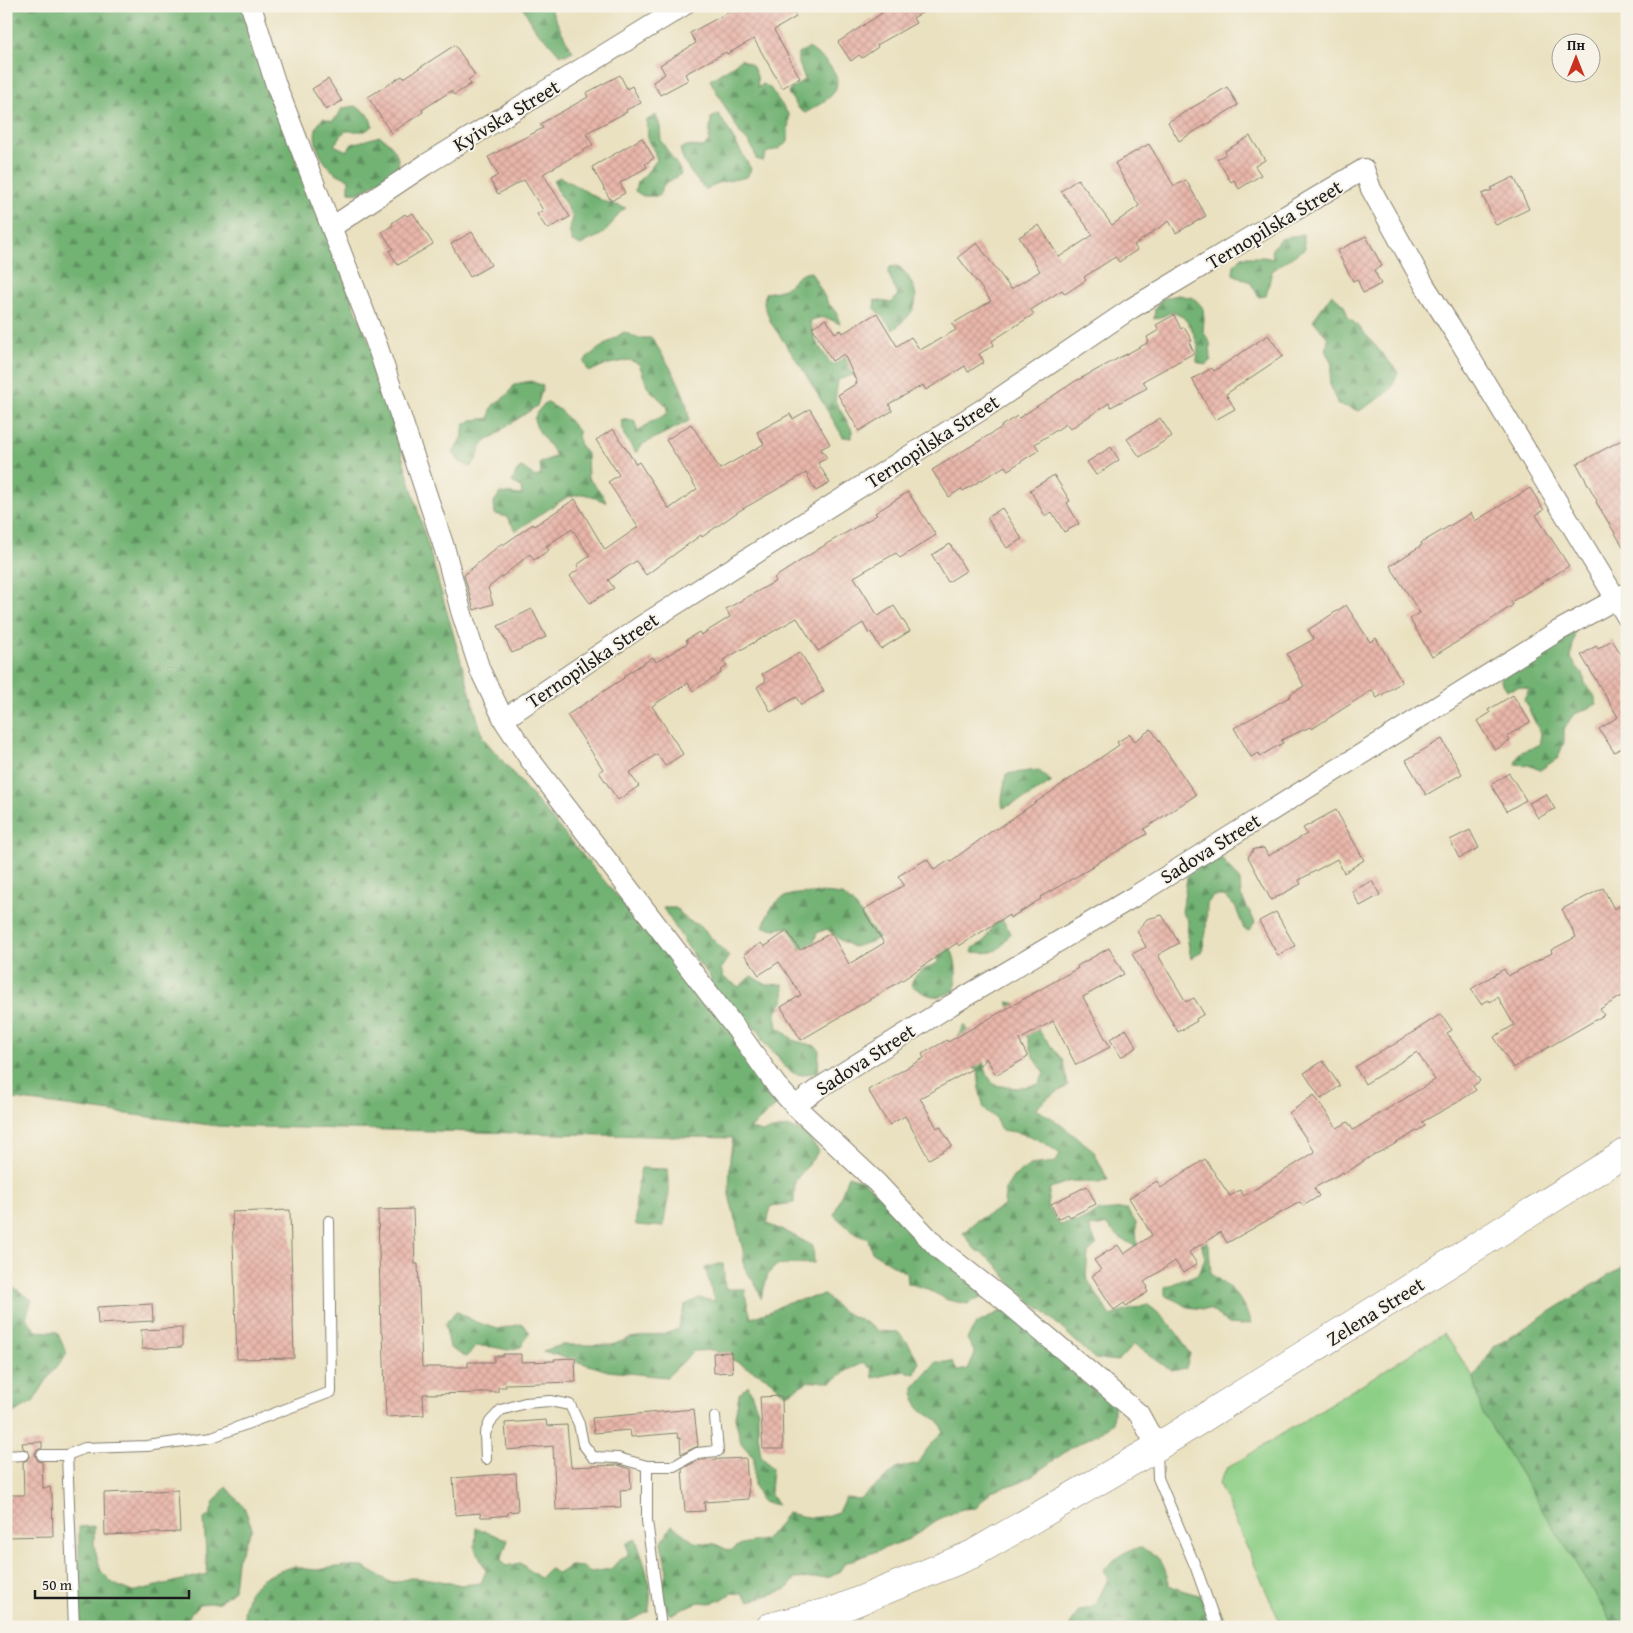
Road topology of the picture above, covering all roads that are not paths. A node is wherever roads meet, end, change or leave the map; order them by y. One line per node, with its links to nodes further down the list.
1 (251, 6): 3 (street)
2 (683, 6): 3 (street, Kyivska Street)
3 (332, 227): 6 (street)
4 (1621, 596): 5 (street); 6 (street, Ternopilska Street); 7 (street, Sadova Street)
5 (1627, 617)
6 (504, 719): 7 (street)
7 (795, 1106): 11 (street)
8 (1627, 1152): 11 (highway, Zelena Street)
9 (329, 1221): 14 (lane)
10 (715, 1417): 17 (lane)
11 (1158, 1447): 20 (highway, Zelena Street); 21 (lane)
12 (23, 1455): 15 (lane)
13 (42, 1455): 14 (lane)
14 (67, 1455): 18 (lane)
15 (6, 1456)
16 (486, 1459): 17 (lane)
17 (647, 1466): 19 (lane)
18 (74, 1627)
19 (661, 1627)
20 (770, 1627)
21 (1217, 1627)

